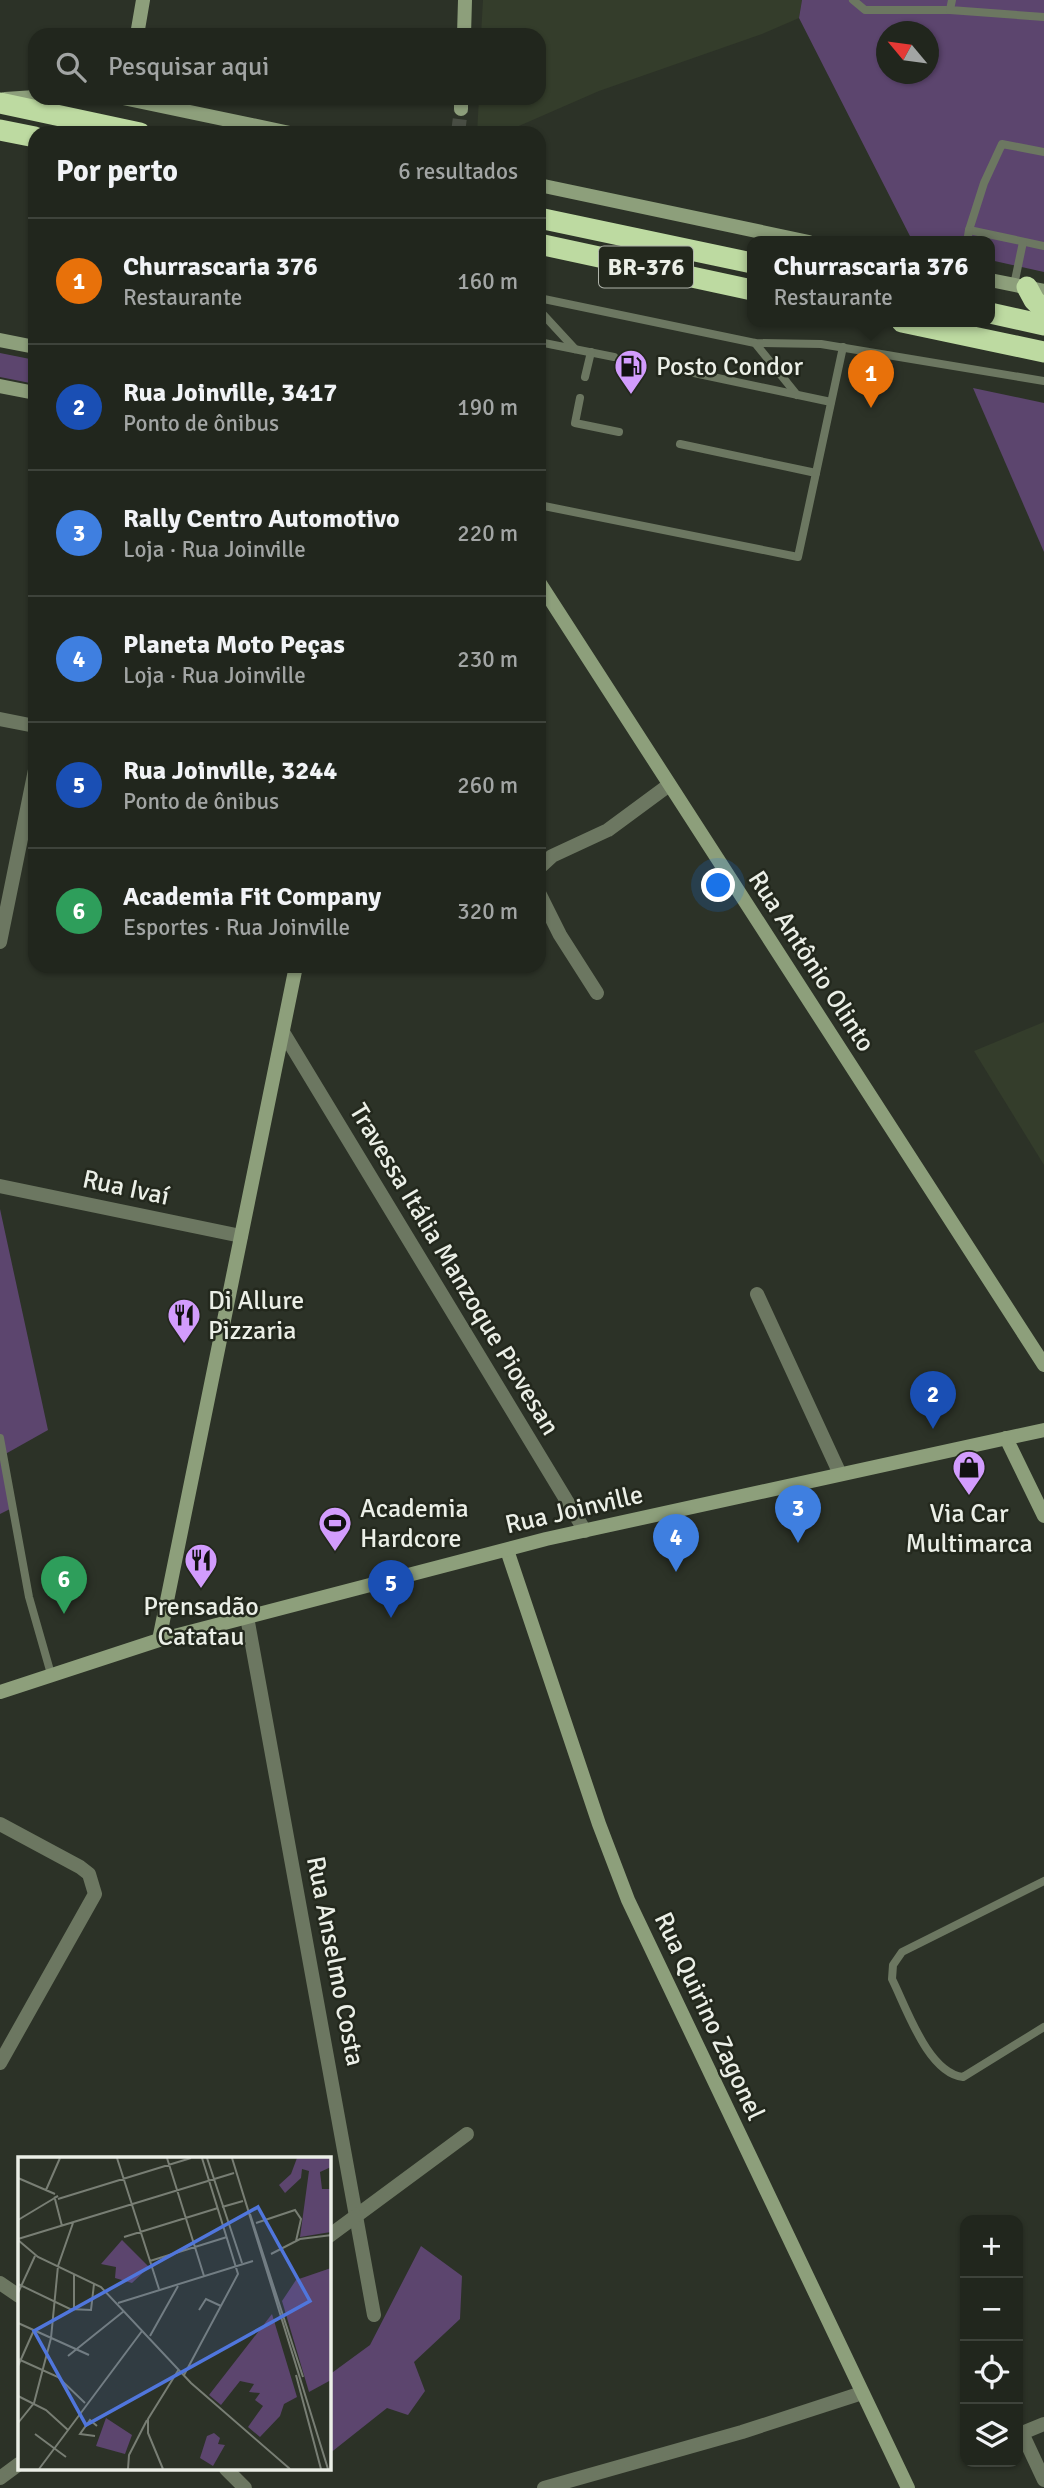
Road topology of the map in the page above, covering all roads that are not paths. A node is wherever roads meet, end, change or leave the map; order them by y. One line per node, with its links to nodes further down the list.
1 (143, 0): 7 (main road)
2 (465, 0): 8 (main road)
3 (853, 0): 5 (lane)
4 (952, 0): 5 (lane)
5 (950, 10): 6 (lane)
6 (1044, 17)
7 (138, 28)
8 (464, 28)
9 (28, 98): 10 (main road)
10 (0, 101): 12 (highway)
11 (158, 105): 13 (main road)
12 (109, 126)
13 (257, 126)
14 (0, 130): 15 (highway)
15 (28, 136)
16 (1044, 152): 19 (lane)
17 (546, 186): 20 (main road)
18 (546, 219): 25 (highway, BR-376)
19 (969, 230): 21 (lane); 22 (lane)
20 (781, 236)
21 (968, 236)
22 (1023, 242): 24 (lane); 27 (lane)
23 (546, 246): 28 (highway, BR-376)
24 (1044, 246)
25 (747, 262)
26 (995, 281): 27 (main road)
27 (1028, 288): 30 (highway)
28 (747, 289)
29 (546, 299): 37 (lane)
30 (1044, 310)
31 (995, 314): 33 (highway)
32 (546, 318): 40 (lane)
33 (1044, 325)
34 (926, 327): 42 (highway)
35 (0, 340): 38 (main road)
36 (546, 343): 40 (lane)
37 (755, 343): 39 (lane); 49 (lane)
38 (28, 346)
39 (843, 347): 46 (lane); 51 (lane)
40 (575, 349): 41 (lane)
41 (591, 352): 43 (lane); 45 (lane)
42 (1044, 352)
43 (614, 357)
44 (694, 373): 49 (lane)
45 (585, 377)
46 (1044, 381)
47 (0, 386): 48 (main road)
48 (28, 392)
49 (797, 395): 51 (lane)
50 (580, 398): 52 (lane)
51 (831, 402): 54 (lane)
52 (619, 432)
53 (680, 444): 54 (lane)
54 (816, 473): 55 (lane)
55 (546, 506)
56 (546, 593): 59 (main road, Rua Antônio Olinto)
57 (0, 719): 58 (street)
58 (28, 725)
59 (669, 785): 61 (street); 70 (main road, Rua Antônio Olinto)
60 (28, 804): 63 (street)
61 (546, 862)
62 (546, 906): 65 (street)
63 (0, 942)
64 (295, 973): 66 (main road)
65 (597, 993)
66 (283, 1032): 68 (main road); 76 (street, Travessa Itália Manzoque Piovesan)
67 (0, 1186): 68 (street, Rua Ivaí)
68 (241, 1236): 79 (main road)
69 (757, 1294): 74 (street)
70 (1044, 1366)
71 (1044, 1430): 73 (main road, Rua Joinville)
72 (0, 1438): 80 (lane)
73 (1006, 1438): 74 (main road, Rua Joinville); 75 (main road)
74 (840, 1474): 76 (main road, Rua Joinville)
75 (1044, 1516)
76 (585, 1531): 77 (main road, Rua Joinville)
77 (506, 1549): 78 (main road, Rua Joinville); 92 (main road, Rua Quirino Zagonel)
78 (247, 1617): 79 (main road, Rua Joinville); 87 (street, Rua Anselmo Costa)
79 (159, 1640): 80 (main road, Rua Joinville)
80 (51, 1674): 81 (main road, Rua Joinville)
81 (0, 1692)
82 (0, 1824): 85 (street)
83 (1044, 1881): 84 (lane)
84 (1044, 2027)
85 (3, 2054)
86 (467, 2134): 87 (street)
87 (358, 2214): 88 (street); 91 (street, Rua Anselmo Costa)
88 (331, 2234)
89 (0, 2283): 90 (street)
90 (18, 2295)
91 (374, 2315)
92 (862, 2393): 99 (street); 100 (main road, Rua Quirino Zagonel)
93 (1044, 2424): 97 (street)
94 (18, 2465): 96 (street)
95 (227, 2470): 98 (street)
96 (0, 2478)
97 (1044, 2480)
98 (245, 2488)
99 (544, 2488)
100 (908, 2488)

